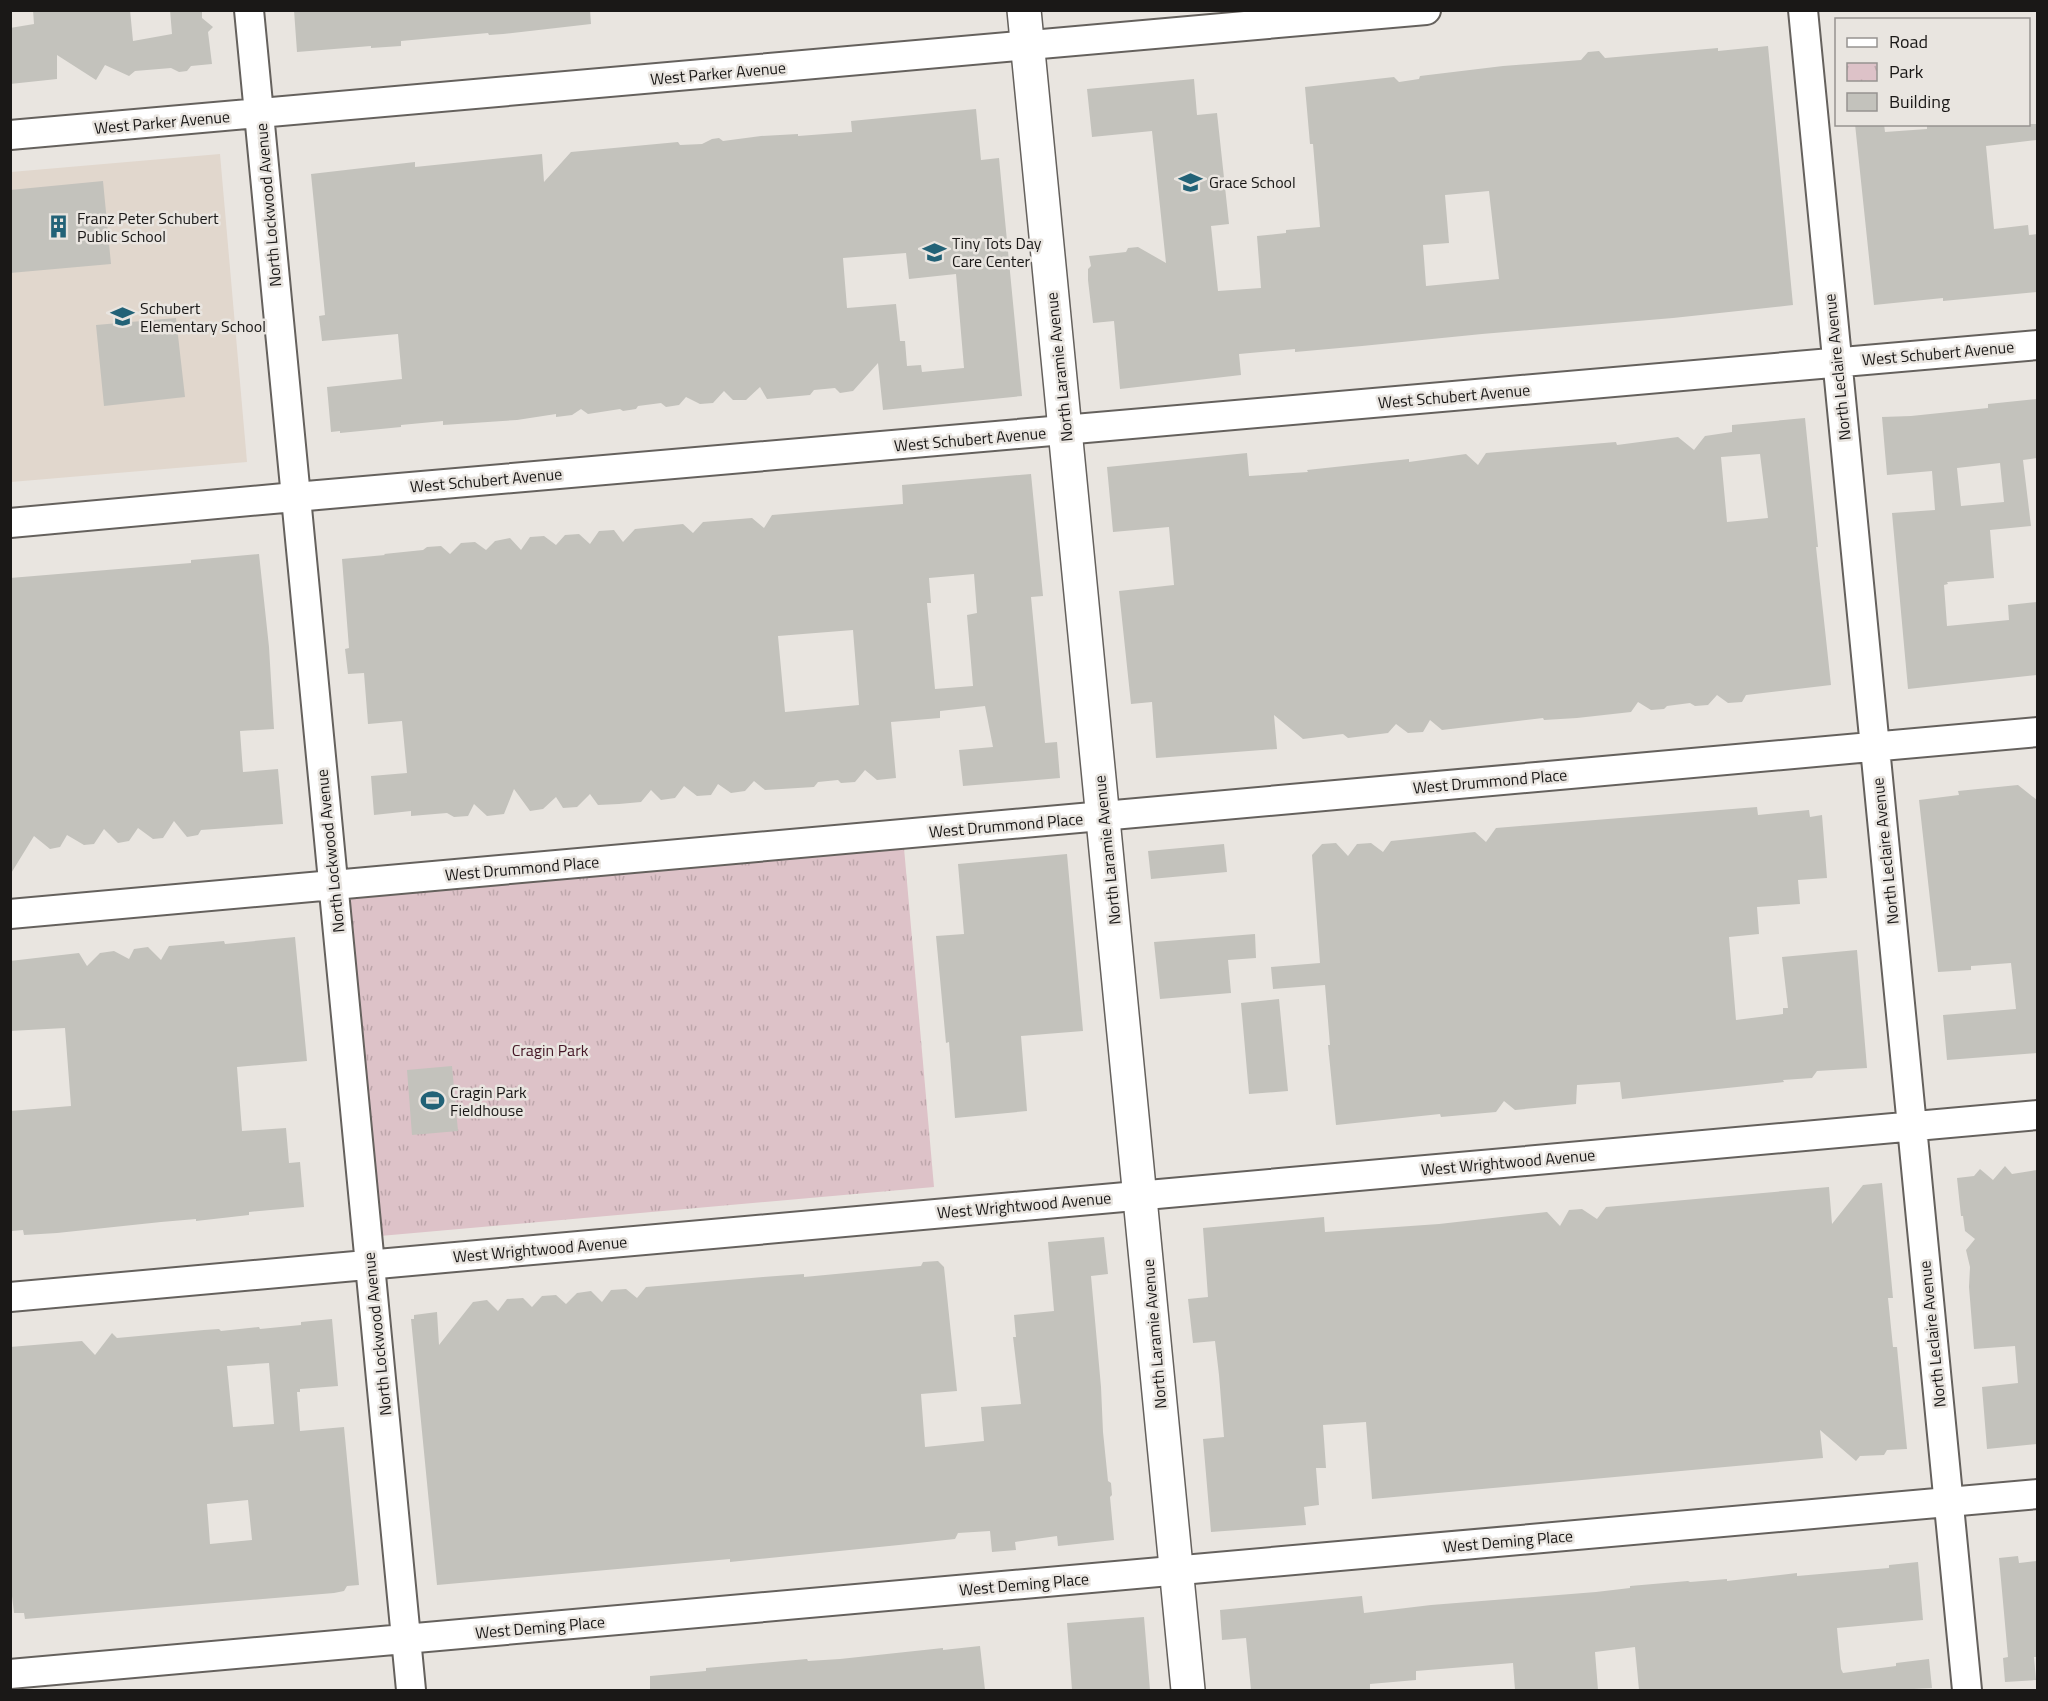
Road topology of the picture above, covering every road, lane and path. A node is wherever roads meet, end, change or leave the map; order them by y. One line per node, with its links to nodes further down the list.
1 (249, 10): 6 (street, North Lockwood Avenue)
2 (1024, 10): 5 (street, North Laramie Avenue)
3 (1426, 10): 5 (street, West Parker Avenue)
4 (1803, 10): 9 (street, North Leclaire Avenue)
5 (1028, 45): 6 (street, West Parker Avenue); 10 (street, North Laramie Avenue)
6 (259, 113): 7 (street, West Parker Avenue); 11 (street, North Lockwood Avenue)
7 (10, 135)
8 (2037, 345): 9 (street, West Schubert Avenue)
9 (1837, 362): 10 (street, West Schubert Avenue); 14 (street, North Leclaire Avenue)
10 (1065, 430): 11 (street, West Schubert Avenue); 15 (street, North Laramie Avenue)
11 (295, 497): 12 (street, West Schubert Avenue); 16 (street, North Lockwood Avenue)
12 (10, 524)
13 (2037, 732): 14 (street, West Drummond Place)
14 (1875, 747): 15 (street, West Drummond Place); 19 (street, North Leclaire Avenue)
15 (1104, 816): 16 (street, West Drummond Place); 20 (street, North Laramie Avenue)
16 (333, 885): 17 (street, West Drummond Place); 21 (street, North Lockwood Avenue)
17 (10, 914)
18 (2037, 1115): 19 (street, West Wrightwood Avenue)
19 (1912, 1126): 20 (street, West Wrightwood Avenue); 24 (street, North Leclaire Avenue)
20 (1140, 1195): 21 (street, West Wrightwood Avenue); 25 (street, North Laramie Avenue)
21 (370, 1264): 22 (street, West Wrightwood Avenue); 26 (street, North Lockwood Avenue)
22 (10, 1297)
23 (2037, 1494): 24 (street, West Deming Place)
24 (1949, 1502): 25 (street, West Deming Place); 30 (street, North Leclaire Avenue)
25 (1177, 1570): 26 (street, West Deming Place); 29 (street, North Laramie Avenue)
26 (406, 1639): 27 (street, West Deming Place); 28 (street, North Lockwood Avenue)
27 (10, 1674)
28 (411, 1690)
29 (1188, 1690)
30 (1967, 1690)

